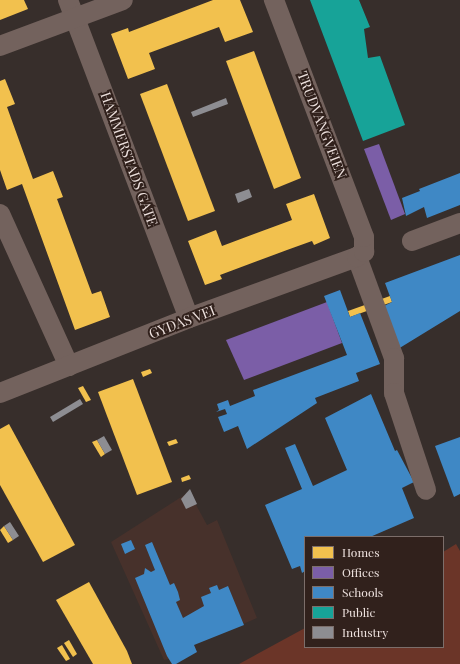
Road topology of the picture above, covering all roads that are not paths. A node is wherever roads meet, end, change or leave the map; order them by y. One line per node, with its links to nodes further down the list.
1 (123, 0): 3 (street)
2 (274, 0): 8 (street, TRUDVANGVEIEN)
3 (72, 9): 4 (street); 9 (street, HAMMERSTADS GATE)
4 (0, 46)
5 (0, 214): 10 (street)
6 (460, 223): 7 (street)
7 (412, 241)
8 (360, 255): 9 (street, GYDAS VEI); 12 (street, TRUDVANGVEIEN)
9 (188, 318): 10 (street, GYDAS VEI)
10 (69, 366): 11 (street, GYDAS VEI)
11 (0, 393)
12 (426, 490)

